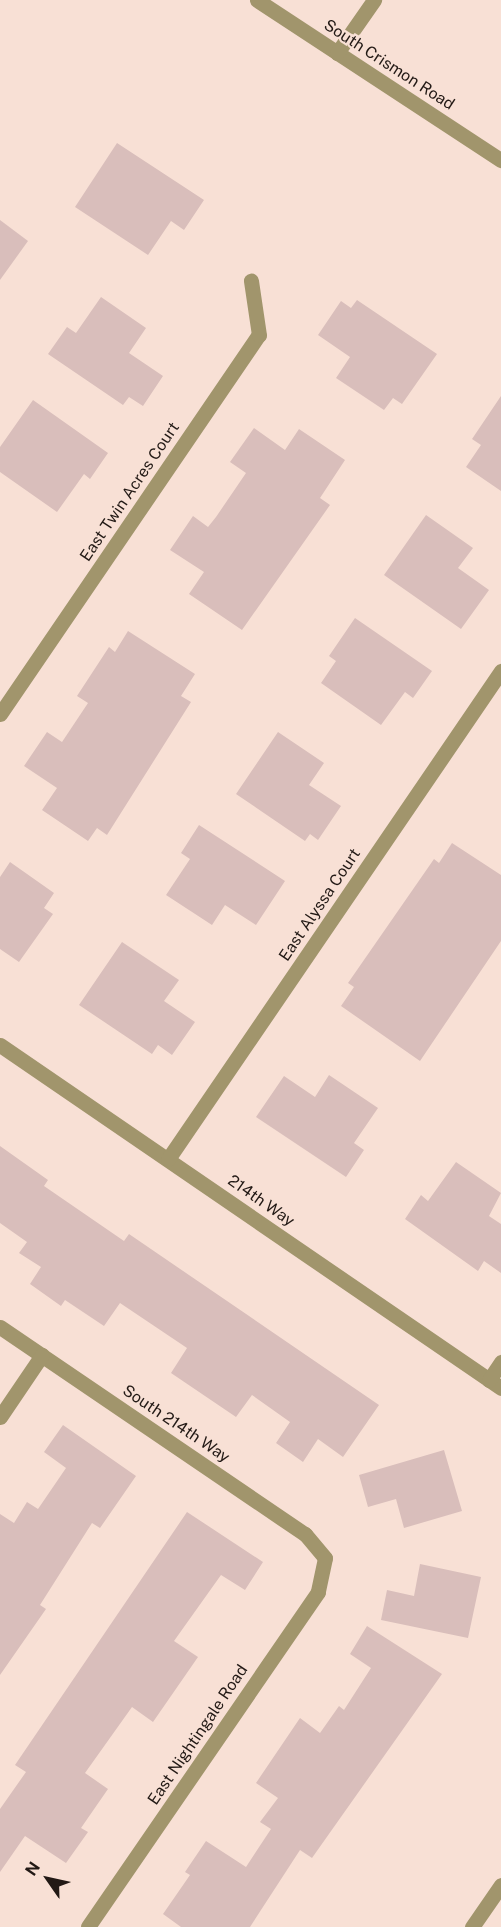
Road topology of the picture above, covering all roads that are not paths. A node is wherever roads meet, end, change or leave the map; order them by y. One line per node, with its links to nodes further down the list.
1 (257, 0): 3 (street, South Crismon Road)
2 (374, 0): 3 (street)
3 (338, 53): 4 (street, South Crismon Road)
4 (501, 160)
5 (251, 281): 7 (street, East Twin Acres Court)
6 (501, 671): 9 (street, East Alyssa Court)
7 (0, 714)
8 (0, 1045): 9 (street, 214th Way)
9 (168, 1159): 13 (street, 214th Way)
10 (0, 1327): 11 (street, South 214th Way)
11 (42, 1355): 14 (street); 15 (street, South 214th Way)
12 (501, 1362): 13 (street)
13 (495, 1384)
14 (0, 1417)
15 (326, 1557): 17 (street, East Nightingale Road)
16 (501, 1885): 18 (street)
17 (88, 1927)
18 (472, 1927)

